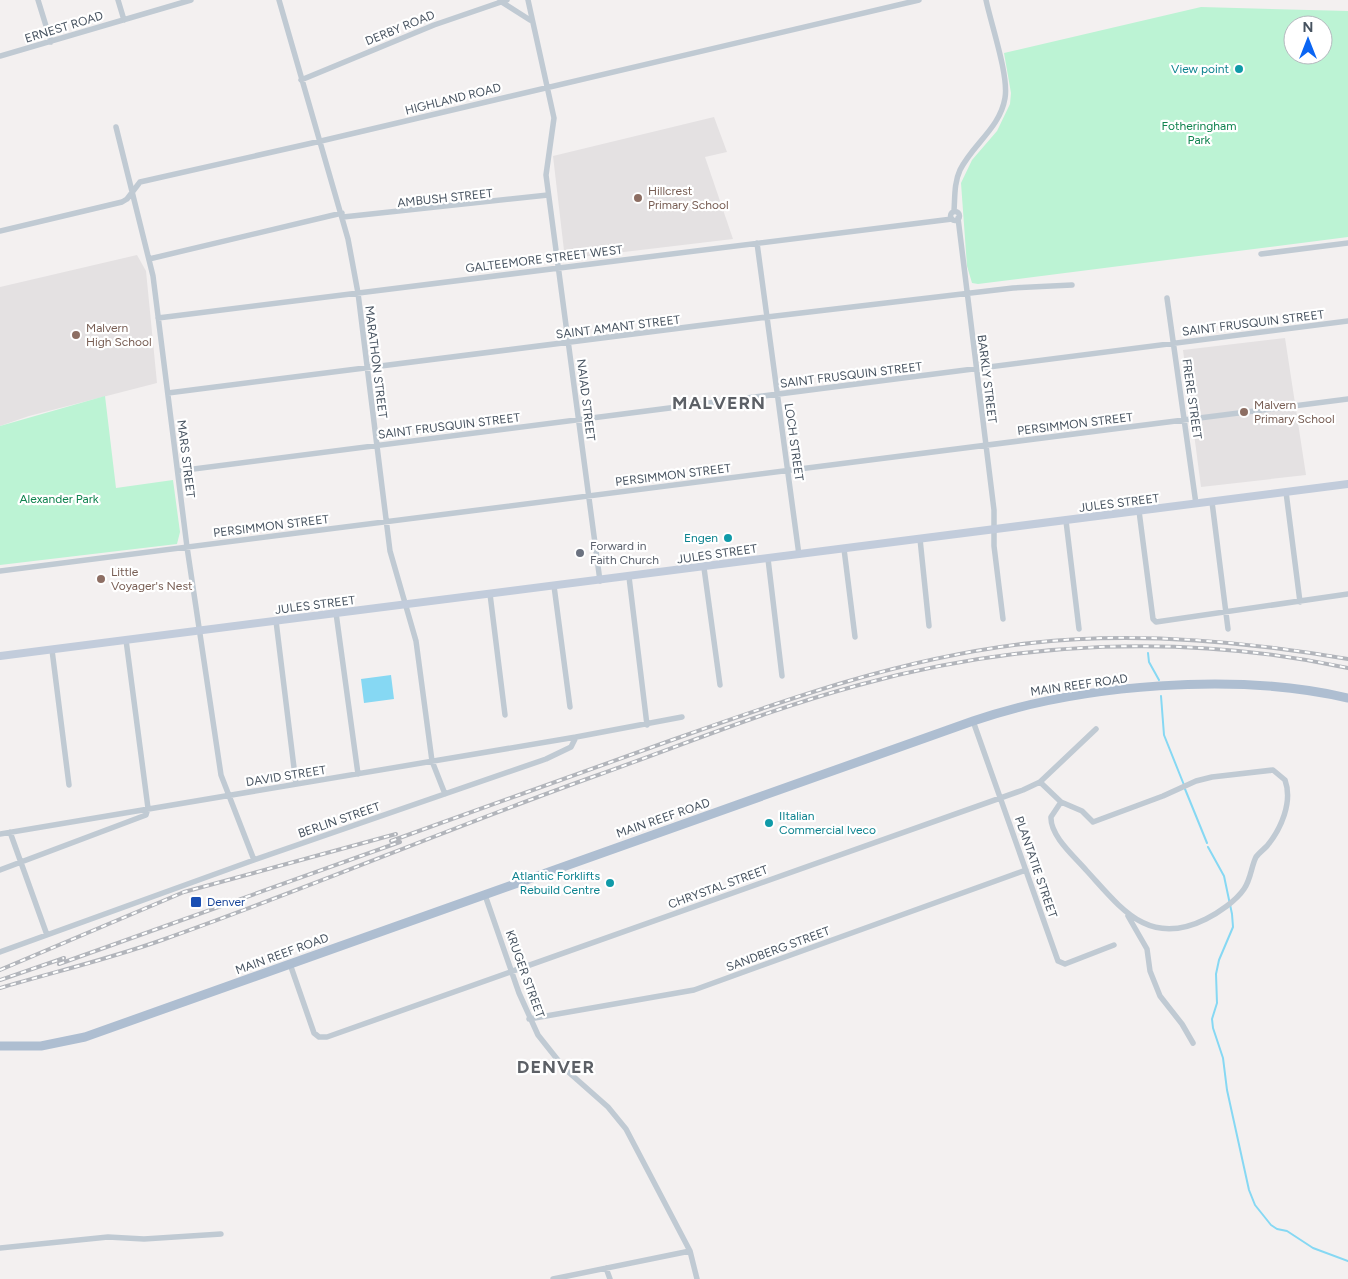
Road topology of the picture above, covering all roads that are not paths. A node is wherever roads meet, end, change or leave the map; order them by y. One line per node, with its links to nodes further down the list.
1 (38, 0): 11 (street)
2 (118, 0): 9 (street)
3 (191, 0): 9 (street, ERNEST ROAD)
4 (279, 0): 13 (street, MARATHON STREET)
5 (528, 0): 10 (street, NAIAD STREET)
6 (919, 0): 14 (street, HIGHLAND ROAD)
7 (986, 0): 20 (street, BARKLY STREET)
8 (502, 1): 10 (street); 13 (street, DERBY ROAD)
9 (124, 20): 11 (street, ERNEST ROAD)
10 (530, 20): 14 (street, NAIAD STREET)
11 (51, 42): 12 (street, ERNEST ROAD)
12 (0, 56)
13 (301, 80): 16 (street, MARATHON STREET)
14 (546, 87): 16 (street, HIGHLAND ROAD); 18 (street, NAIAD STREET)
15 (116, 128): 17 (street, MARS STREET)
16 (321, 141): 17 (street, HIGHLAND ROAD); 19 (street, MARATHON STREET)
17 (131, 193): 21 (street, HIGHLAND ROAD); 25 (street, MARS STREET)
18 (548, 194): 19 (street, AMBUSH STREET); 26 (street, NAIAD STREET)
19 (342, 216): 25 (street, AMBUSH STREET); 28 (street, MARATHON STREET)
20 (955, 216): 22 (street, GALTEEMORE STREET WEST); 29 (street, BARKLY STREET)
21 (0, 231)
22 (757, 243): 26 (street, GALTEEMORE STREET WEST); 32 (street, LOCH STREET)
23 (1348, 243): 24 (street)
24 (1260, 254)
25 (149, 259): 31 (street, MARS STREET)
26 (558, 268): 28 (street, GALTEEMORE STREET WEST); 34 (street, NAIAD STREET)
27 (1072, 284): 29 (street, SAINT AMANT STREET)
28 (358, 293): 31 (street, GALTEEMORE STREET WEST); 36 (street, MARATHON STREET)
29 (966, 294): 32 (street, SAINT AMANT STREET); 37 (street, BARKLY STREET)
30 (1167, 298): 35 (street, FRERE STREET)
31 (158, 318): 38 (street, MARS STREET)
32 (767, 318): 34 (street, SAINT AMANT STREET); 39 (street, LOCH STREET)
33 (1348, 321): 35 (street, SAINT FRUSQUIN STREET)
34 (568, 343): 36 (street, SAINT AMANT STREET); 41 (street, NAIAD STREET)
35 (1174, 343): 37 (street, SAINT FRUSQUIN STREET); 42 (street, FRERE STREET)
36 (367, 368): 38 (street, SAINT AMANT STREET); 43 (street, MARATHON STREET)
37 (976, 369): 39 (street, SAINT FRUSQUIN STREET); 44 (street, BARKLY STREET)
38 (168, 393): 45 (street, MARS STREET)
39 (778, 394): 41 (street, SAINT FRUSQUIN STREET); 46 (street, LOCH STREET)
40 (1348, 399): 42 (street, PERSIMMON STREET)
41 (579, 420): 43 (street, SAINT FRUSQUIN STREET); 49 (street, NAIAD STREET)
42 (1184, 420): 44 (street, PERSIMMON STREET); 51 (street, FRERE STREET)
43 (377, 445): 45 (street, SAINT FRUSQUIN STREET); 54 (street, MARATHON STREET)
44 (986, 446): 46 (street, PERSIMMON STREET); 55 (street, BARKLY STREET)
45 (178, 471): 57 (street, MARS STREET)
46 (788, 471): 49 (street, PERSIMMON STREET); 59 (street, LOCH STREET)
47 (1348, 484): 48 (main road, JULES STREET)
48 (1286, 492): 50 (main road, JULES STREET); 68 (street)
49 (588, 496): 54 (street, PERSIMMON STREET); 64 (street, NAIAD STREET)
50 (1212, 502): 51 (main road, JULES STREET); 70 (street)
51 (1196, 504): 52 (main road, JULES STREET)
52 (1139, 511): 53 (main road, JULES STREET); 70 (street)
53 (1066, 521): 55 (main road, JULES STREET); 75 (street)
54 (386, 522): 57 (street, PERSIMMON STREET); 69 (street, MARATHON STREET)
55 (995, 530): 56 (main road, JULES STREET); 72 (street, BARKLY STREET)
56 (920, 539): 58 (main road, JULES STREET); 74 (street)
57 (187, 547): 62 (street, PERSIMMON STREET); 77 (street, MARS STREET)
58 (844, 549): 59 (main road, JULES STREET); 78 (street)
59 (799, 555): 60 (main road, JULES STREET)
60 (768, 559): 61 (main road, JULES STREET); 82 (street)
61 (704, 568): 63 (main road, JULES STREET); 83 (street)
62 (0, 571)
63 (628, 577): 64 (main road, JULES STREET); 89 (street)
64 (600, 581): 65 (main road, JULES STREET)
65 (554, 586): 66 (main road, JULES STREET); 85 (street)
66 (490, 594): 69 (main road, JULES STREET); 86 (street)
67 (1348, 594): 68 (street)
68 (1300, 602): 70 (street)
69 (404, 605): 71 (main road, JULES STREET); 92 (street, MARATHON STREET)
70 (1226, 612): 76 (street)
71 (336, 613): 73 (main road, JULES STREET); 93 (street)
72 (1003, 619)
73 (276, 621): 77 (main road, JULES STREET); 96 (street)
74 (929, 626)
75 (1079, 629)
76 (1228, 629)
77 (198, 631): 79 (main road, JULES STREET); 98 (street, MARS STREET)
78 (855, 637)
79 (126, 640): 80 (main road, JULES STREET); 101 (street)
80 (52, 650): 81 (main road, JULES STREET); 95 (street)
81 (0, 654)
82 (782, 676)
83 (720, 685)
84 (1348, 698): 88 (main road, MAIN REEF ROAD)
85 (570, 708)
86 (505, 715)
87 (682, 717): 89 (street)
88 (973, 722): 99 (street, PLANTATIE STREET); 110 (main road, MAIN REEF ROAD)
89 (647, 725): 91 (street)
90 (1096, 729): 94 (street, CHRYSTAL STREET)
91 (576, 737): 92 (street, DAVID STREET); 97 (street, BERLIN STREET)
92 (432, 761): 93 (street, DAVID STREET); 97 (street)
93 (358, 774): 96 (street, DAVID STREET)
94 (1040, 782): 99 (street, CHRYSTAL STREET); 100 (street)
95 (69, 784)
96 (296, 784): 98 (street, DAVID STREET)
97 (445, 794): 106 (street, BERLIN STREET)
98 (227, 795): 101 (street, DAVID STREET); 106 (street, MARS STREET)
99 (1001, 798): 109 (street, PLANTATIE STREET); 116 (street, CHRYSTAL STREET)
100 (1061, 802): 111 (street); 111 (street)
101 (148, 808): 102 (street, DAVID STREET); 103 (street)
102 (114, 814): 103 (street); 104 (street, DAVID STREET)
103 (119, 827): 107 (street)
104 (10, 832): 105 (street, DAVID STREET); 107 (street)
105 (0, 834)
106 (254, 860): 112 (street, BERLIN STREET)
107 (20, 862): 108 (street); 112 (street)
108 (0, 870)
109 (1026, 870): 113 (street, PLANTATIE STREET); 117 (street, SANDBERG STREET)
110 (485, 895): 115 (main road, MAIN REEF ROAD); 116 (street, KRUGER STREET)
111 (1127, 914): 118 (street)
112 (47, 935): 114 (street, BERLIN STREET)
113 (1114, 945)
114 (0, 952)
115 (290, 964): 116 (street, CHRYSTAL STREET); 119 (main road, MAIN REEF ROAD)
116 (511, 972): 117 (street, KRUGER STREET)
117 (529, 1019): 122 (street, KRUGER STREET)
118 (1192, 1043)
119 (0, 1046)
120 (221, 1234): 121 (street)
121 (0, 1248)
122 (690, 1251): 123 (street); 126 (street, KRUGER STREET)
123 (606, 1268): 124 (street); 125 (street)
124 (553, 1279)
125 (610, 1279)
126 (697, 1279)

